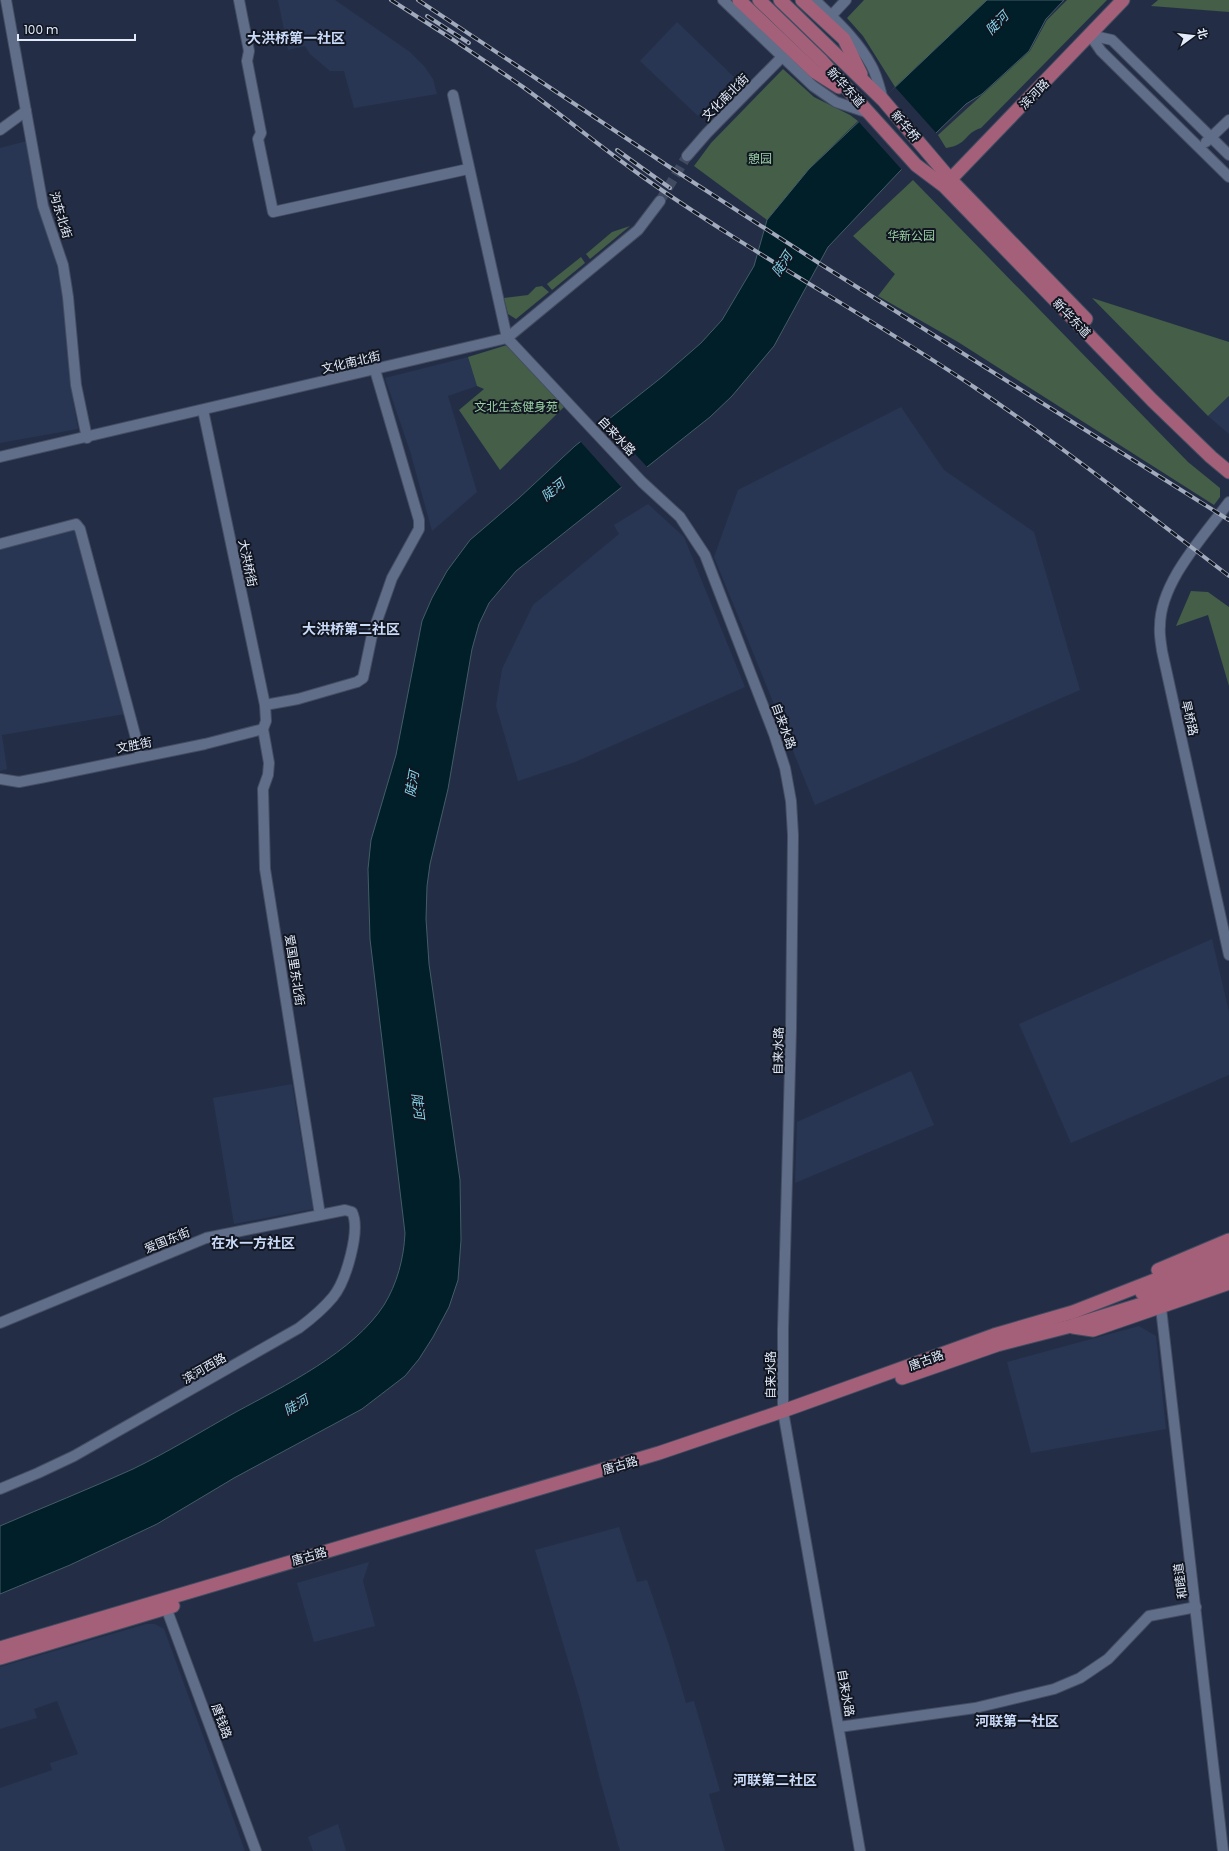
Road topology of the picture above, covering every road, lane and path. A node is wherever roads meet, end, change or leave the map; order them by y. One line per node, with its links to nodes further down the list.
1 (6, 0): 18 (street, 沟东北街)
2 (239, 0): 28 (street)
3 (723, 0): 13 (street)
4 (740, 0): 16 (main road)
5 (759, 0): 16 (main road, 新华东道)
6 (780, 0): 14 (main road, 新华东道)
7 (802, 0): 14 (main road)
8 (816, 0): 11 (street)
9 (846, 0): 11 (street)
10 (1123, 0): 12 (main road, 滨河路)
11 (831, 16): 17 (street)
12 (1090, 35): 22 (street); 23 (street); 30 (main road, 滨河路)
13 (782, 57): 19 (street); 26 (street, 文化南北街)
14 (866, 82): 17 (main road, 新华东道)
15 (452, 94): 28 (street)
16 (854, 97): 19 (main road, 新华东道)
17 (883, 100): 24 (main road, 新华桥)
18 (26, 111): 21 (street); 35 (street, 沟东北街)
19 (870, 114): 27 (main road, 新华桥)
20 (1229, 120): 22 (street)
21 (0, 130)
22 (1211, 138): 23 (street); 25 (street)
23 (1200, 148): 29 (street)
24 (929, 152): 30 (main road, 新华东道)
25 (1229, 155)
26 (687, 156)
27 (916, 165): 30 (main road, 新华东道)
28 (468, 169): 32 (street)
29 (1229, 177)
30 (947, 183): 37 (main road, 新华东道); 38 (main road, 新华东道)
31 (660, 202): 32 (street, 文化南北街)
32 (507, 338): 33 (street, 文化南北街); 58 (street, 自来水路)
33 (375, 370): 34 (street, 文化南北街); 41 (street)
34 (203, 410): 35 (street, 文化南北街); 41 (street, 大洪桥街)
35 (87, 438): 36 (street, 文化南北街)
36 (0, 457)
37 (1229, 460)
38 (1229, 472)
39 (1229, 502): 45 (street, 旱桥路)
40 (0, 544): 43 (street)
41 (265, 705): 42 (street, 大洪桥街)
42 (264, 725): 43 (street, 文胜街); 47 (street, 爱国里东北街)
43 (141, 757): 44 (street, 文胜街)
44 (0, 779)
45 (1229, 955)
46 (352, 1212): 47 (street, 爱国东街); 59 (street, 滨河西路)
47 (320, 1215): 56 (street, 爱国东街)
48 (1229, 1240): 55 (main road)
49 (1229, 1251): 53 (main road, 唐古路)
50 (1229, 1263): 53 (main road)
51 (1229, 1273): 53 (main road, 唐古路)
52 (1229, 1283): 54 (main road)
53 (1163, 1287): 55 (main road, 唐古路); 57 (main road, 唐古路)
54 (1161, 1308): 57 (main road); 61 (street, 和睦道)
55 (1073, 1312): 58 (main road, 唐古路)
56 (0, 1323)
57 (1071, 1326): 58 (main road, 唐古路)
58 (784, 1415): 60 (main road, 唐古路); 64 (street, 自来水路)
59 (0, 1488)
60 (164, 1603): 62 (main road, 唐古路); 63 (main road, 唐古路); 65 (street, 唐钱路)
61 (1196, 1607): 64 (street); 67 (street, 和睦道)
62 (0, 1648)
63 (0, 1658)
64 (839, 1726): 66 (street, 自来水路)
65 (256, 1851)
66 (860, 1851)
67 (1223, 1851)

